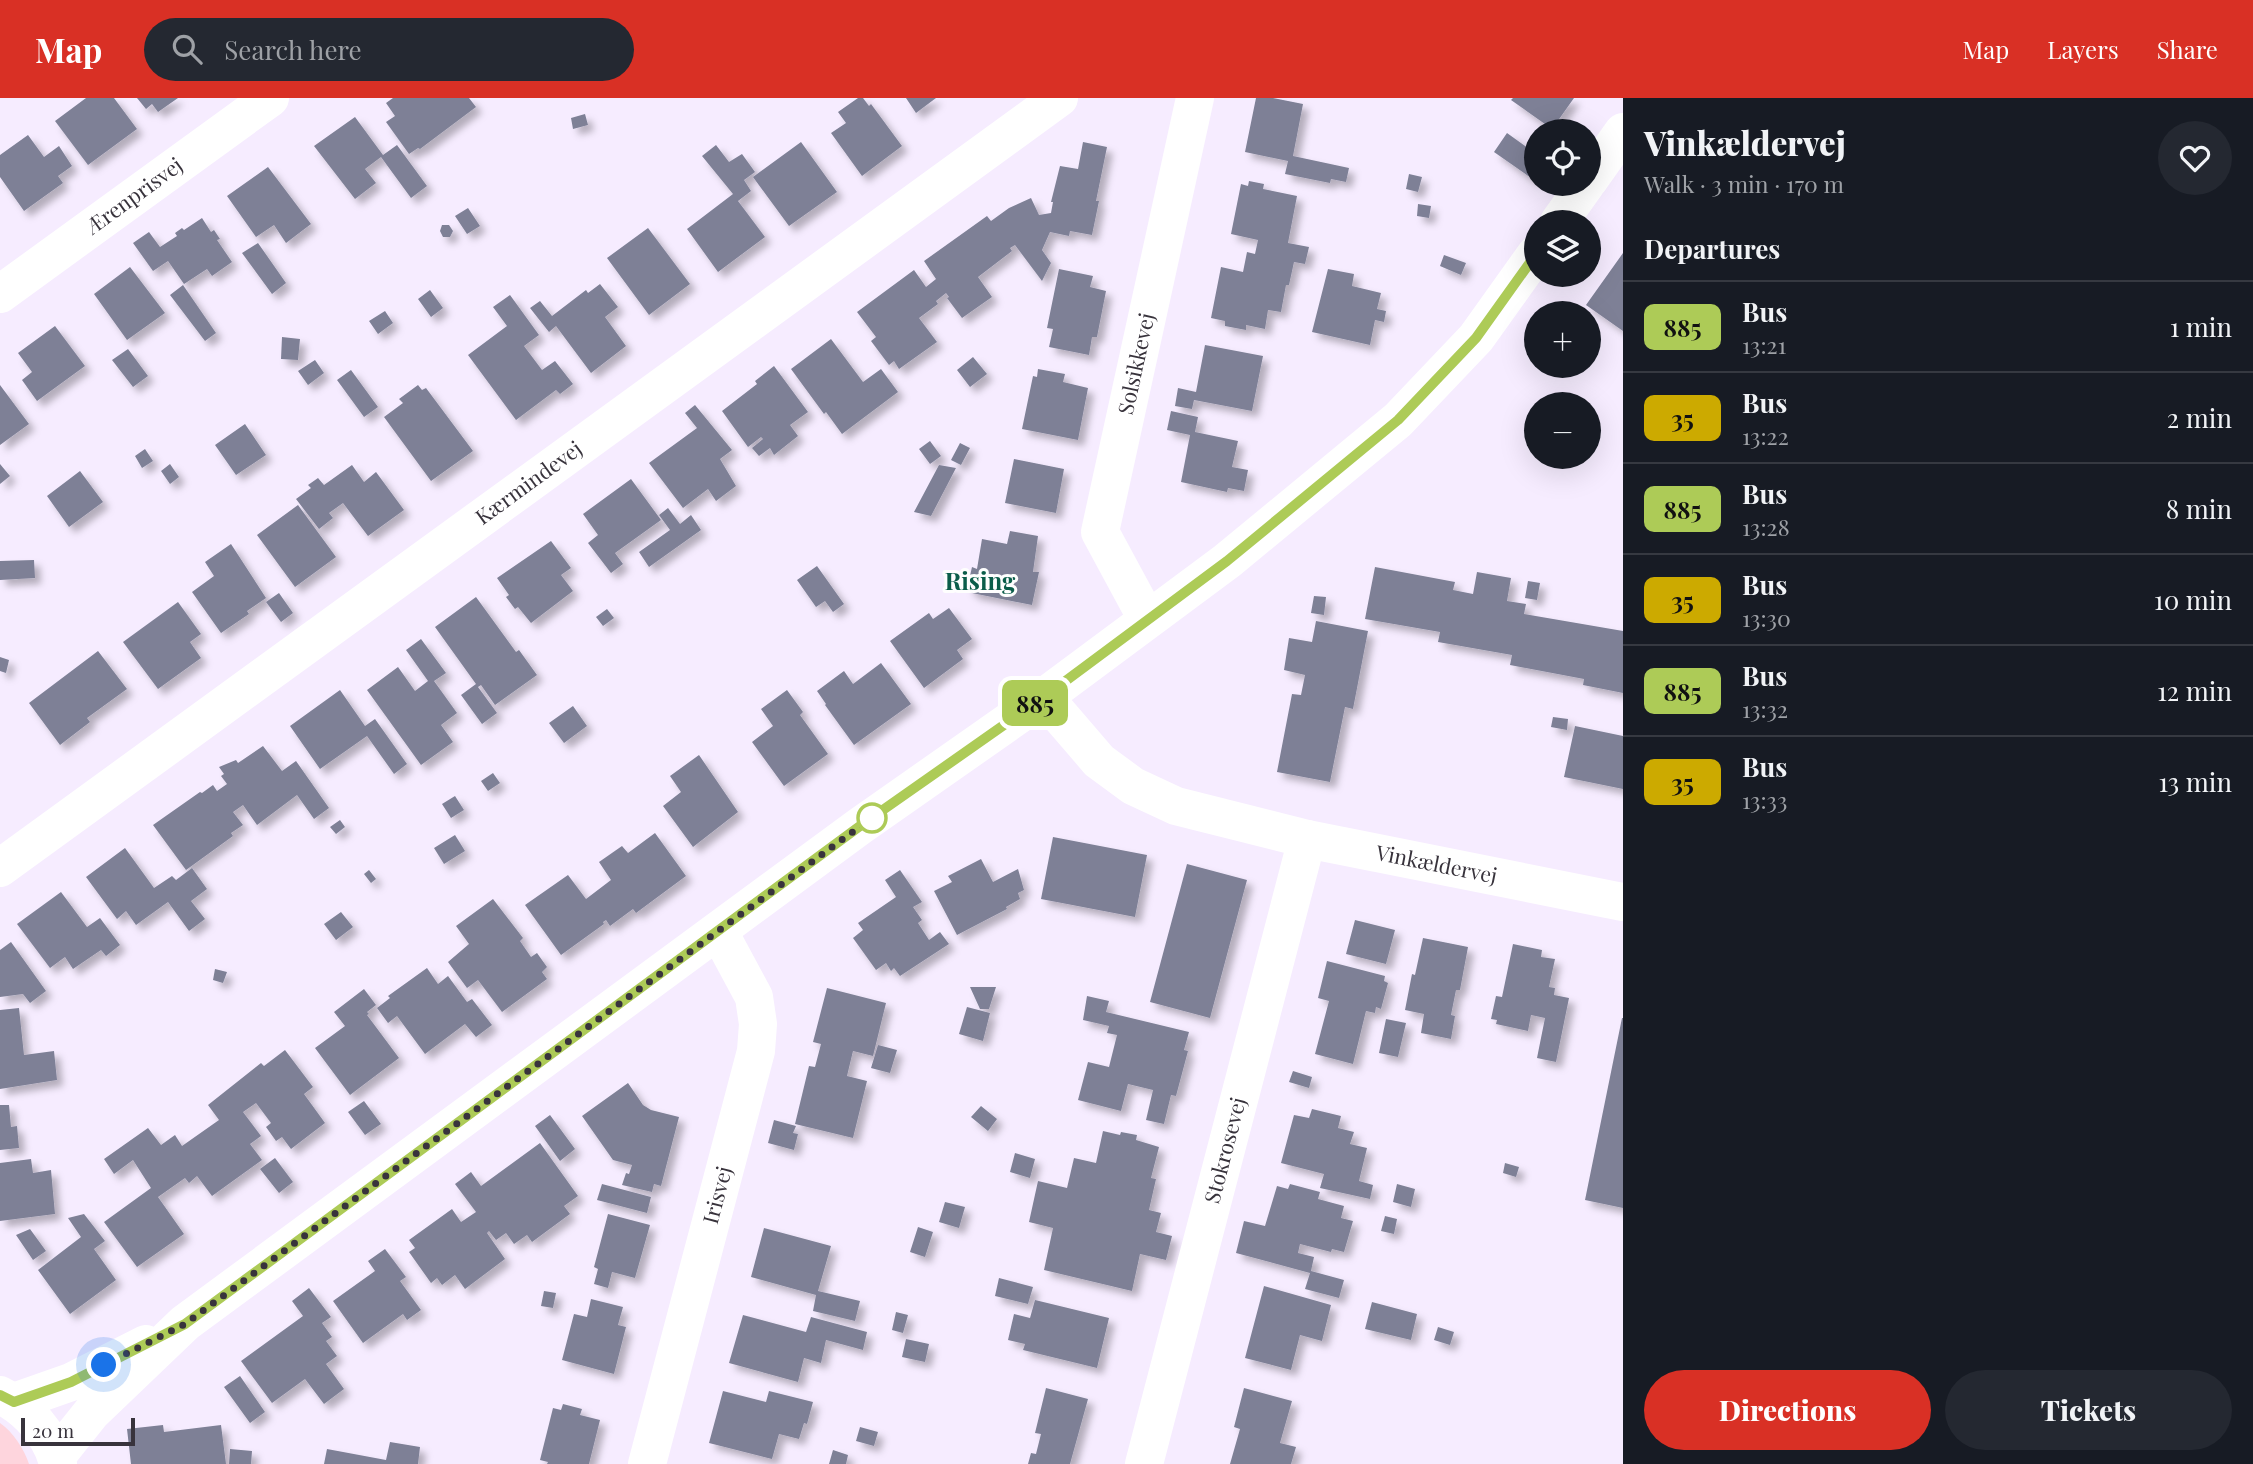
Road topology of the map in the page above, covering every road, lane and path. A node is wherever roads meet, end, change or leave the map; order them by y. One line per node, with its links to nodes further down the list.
1 (270, 98): 7 (street, Ærenprisvej)
2 (1059, 98): 11 (street, Kærmindevej)
3 (1195, 98): 8 (street, Solsikkevej)
4 (1623, 132): 5 (street)
5 (1601, 163)
6 (1524, 271): 8 (street)
7 (0, 294)
8 (1147, 619): 9 (street)
9 (1044, 697): 10 (street, Vinkældervej); 13 (street)
10 (1307, 839): 12 (street, Vinkældervej); 18 (street, Stokrosevej)
11 (0, 867)
12 (1623, 902)
13 (719, 932): 14 (street); 17 (street, Irisvej)
14 (185, 1324): 15 (street); 16 (street)
15 (7, 1399): 16 (street)
16 (57, 1461)
17 (648, 1464)
18 (1144, 1464)

